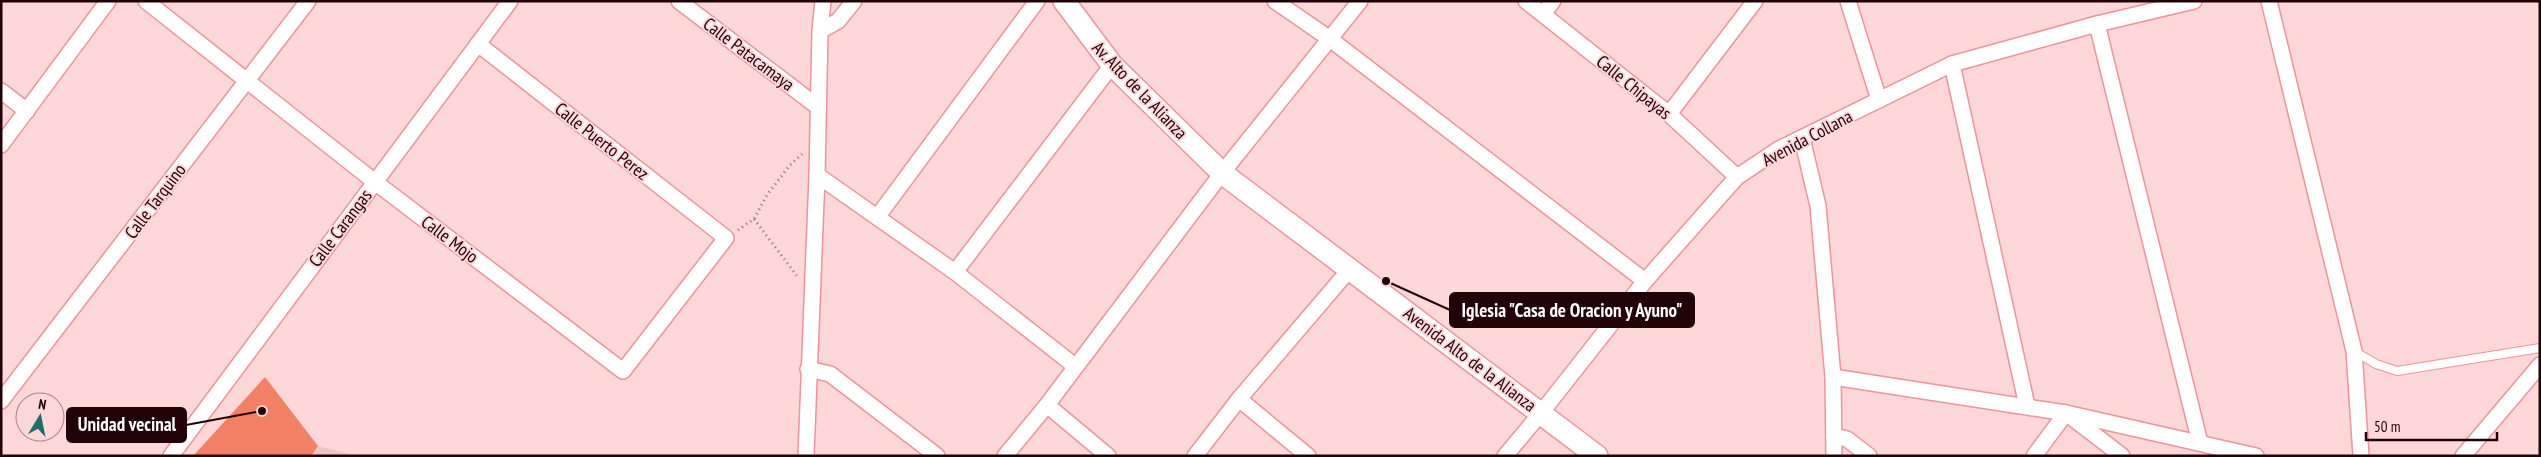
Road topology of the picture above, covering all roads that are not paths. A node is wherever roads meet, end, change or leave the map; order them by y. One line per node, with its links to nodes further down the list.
1 (108, 1): 29 (street)
2 (146, 1): 25 (street, Calle Mojo)
3 (308, 1): 25 (street, Calle Tarquino)
4 (510, 1): 22 (street, Calle Carangas)
5 (679, 1): 28 (street, Calle Patacamaya)
6 (823, 1): 20 (street)
7 (854, 1): 20 (street)
8 (1037, 1): 37 (street)
9 (1064, 1): 24 (street, Av. Alto de la Alianza)
10 (1275, 1): 21 (street)
11 (1360, 1): 21 (street)
12 (1526, 1): 18 (street, Calle Chipayas)
13 (1553, 1): 18 (street)
14 (1755, 1): 30 (street)
15 (1848, 1): 27 (street)
16 (2269, 1): 43 (street)
17 (2185, 2): 19 (street, Avenida Collana)
18 (1543, 14): 30 (street, Calle Chipayas)
19 (2097, 24): 23 (street, Avenida Collana); 55 (street)
20 (820, 31): 28 (street)
21 (1330, 39): 33 (street); 41 (street)
22 (478, 44): 36 (street, Calle Carangas); 38 (street, Calle Puerto Perez)
23 (1952, 64): 27 (street, Avenida Collana); 51 (street)
24 (1112, 65): 33 (street, Av. Alto de la Alianza); 40 (street)
25 (247, 80): 36 (street, Calle Mojo); 49 (street, Calle Tarquino)
26 (1, 91): 29 (street)
27 (1879, 100): 31 (street, Avenida Collana)
28 (818, 107): 34 (street)
29 (27, 111): 32 (street)
30 (1669, 114): 35 (street, Calle Chipayas)
31 (1802, 138): 35 (street, Avenida Collana); 47 (street)
32 (1, 145)
33 (1222, 173): 39 (street, Avenida Alto de la Alianza); 45 (street)
34 (817, 175): 37 (street); 46 (street)
35 (1737, 177): 41 (street, Avenida Collana)
36 (375, 182): 38 (street, Calle Mojo); 56 (street, Calle Carangas)
37 (878, 216): 40 (street)
38 (726, 238)
39 (1350, 269): 48 (street); 52 (street, Avenida Alto de la Alianza)
40 (955, 272): 45 (street)
41 (1645, 281): 52 (street, Avenida Collana)
42 (2540, 348): 43 (lane)
43 (2354, 351): 70 (street)
44 (2540, 365): 71 (street)
45 (1074, 366): 50 (street)
46 (808, 368): 57 (street); 58 (street)
47 (1833, 377): 51 (street); 54 (street)
48 (1239, 399): 61 (street); 62 (street)
49 (1, 401)
50 (1046, 405): 59 (street); 60 (street)
51 (2027, 406): 53 (street)
52 (1541, 413): 63 (street, Avenida Collana); 64 (street, Avenida Alto de la Alianza)
53 (2066, 413): 55 (street); 67 (street); 68 (street)
54 (1834, 436): 65 (street); 66 (street)
55 (2200, 443): 69 (street)
56 (171, 456)
57 (806, 456)
58 (937, 456)
59 (1005, 456)
60 (1108, 456)
61 (1195, 456)
62 (1308, 456)
63 (1505, 456)
64 (1597, 456)
65 (1834, 456)
66 (1869, 456)
67 (2034, 456)
68 (2122, 456)
69 (2256, 456)
70 (2361, 456)
71 (2463, 456)

